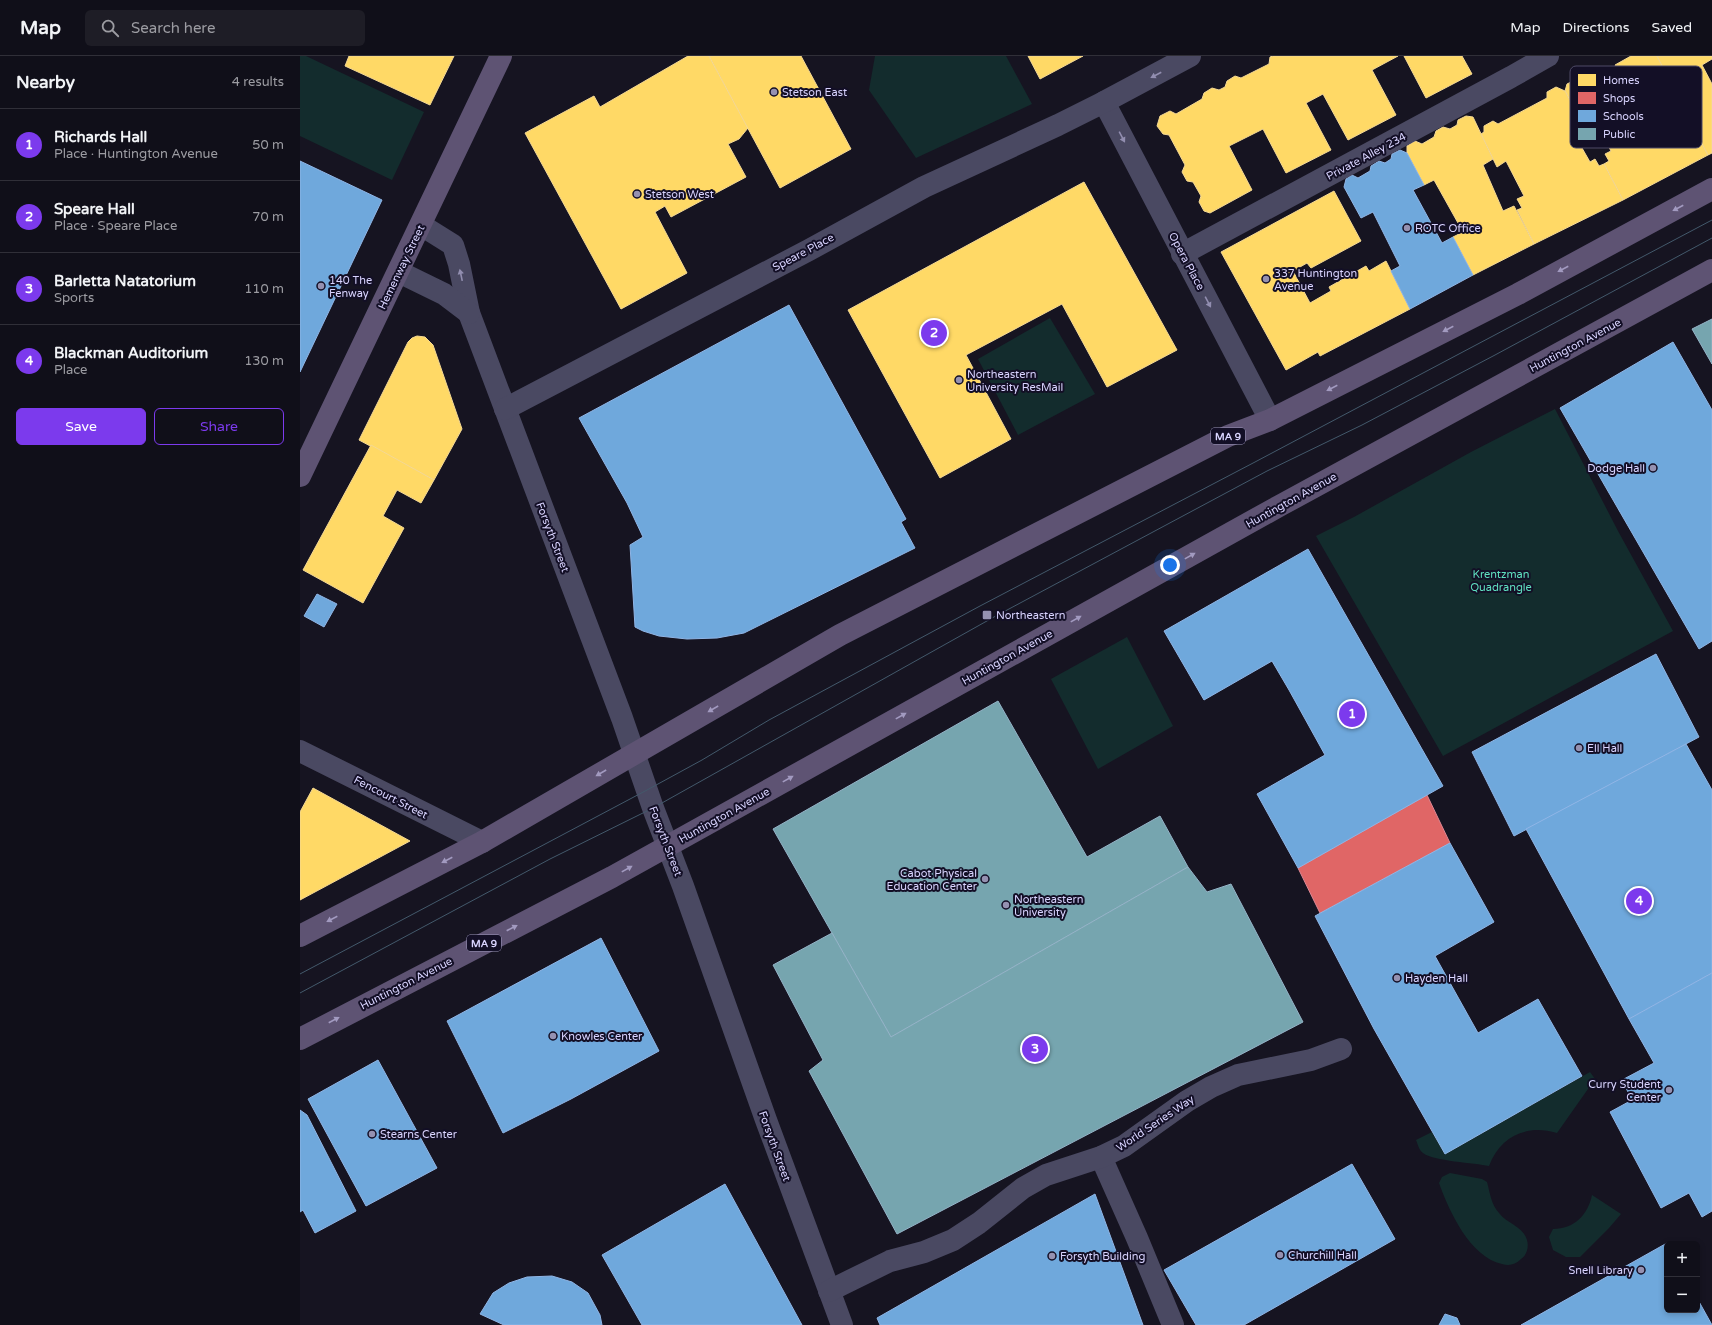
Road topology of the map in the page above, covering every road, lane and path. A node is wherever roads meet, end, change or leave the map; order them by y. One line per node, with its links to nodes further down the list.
1 (502, 56): 6 (main road, Hemenway Street)
2 (1190, 56): 4 (street, Speare Place, one-way to 4)
3 (1548, 56): 7 (street, Private Alley 234)
4 (1104, 102): 7 (street, Opera Place, one-way to 7); 11 (street, Speare Place)
5 (1712, 189): 12 (main road, MA 9, one-way to 12)
6 (422, 225): 9 (main road, Hemenway Street); 10 (street, Forsyth Street, one-way to 6)
7 (1182, 254): 12 (street, Opera Place, one-way to 12)
8 (1712, 270): 17 (main road, Huntington Avenue / MA 9, one-way to 8)
9 (399, 272): 10 (street); 13 (main road, Hemenway Street)
10 (469, 313): 11 (street, Forsyth Street)
11 (505, 409): 15 (street, Forsyth Street)
12 (1270, 420): 15 (main road, MA 9, one-way to 15)
13 (300, 476)
14 (300, 751): 16 (street, Fencourt Street)
15 (635, 754): 16 (main road, MA 9, one-way to 16); 17 (street, Forsyth Street)
16 (482, 842): 18 (main road, MA 9, one-way to 18)
17 (668, 846): 19 (main road, Huntington Avenue / MA 9, one-way to 17); 22 (street, Forsyth Street)
18 (300, 936)
19 (300, 1038)
20 (1341, 1048): 21 (street, World Series Way)
21 (1101, 1157): 22 (street, World Series Way); 24 (street)
22 (829, 1290): 23 (street, Forsyth Street)
23 (842, 1325)
24 (1173, 1325)

